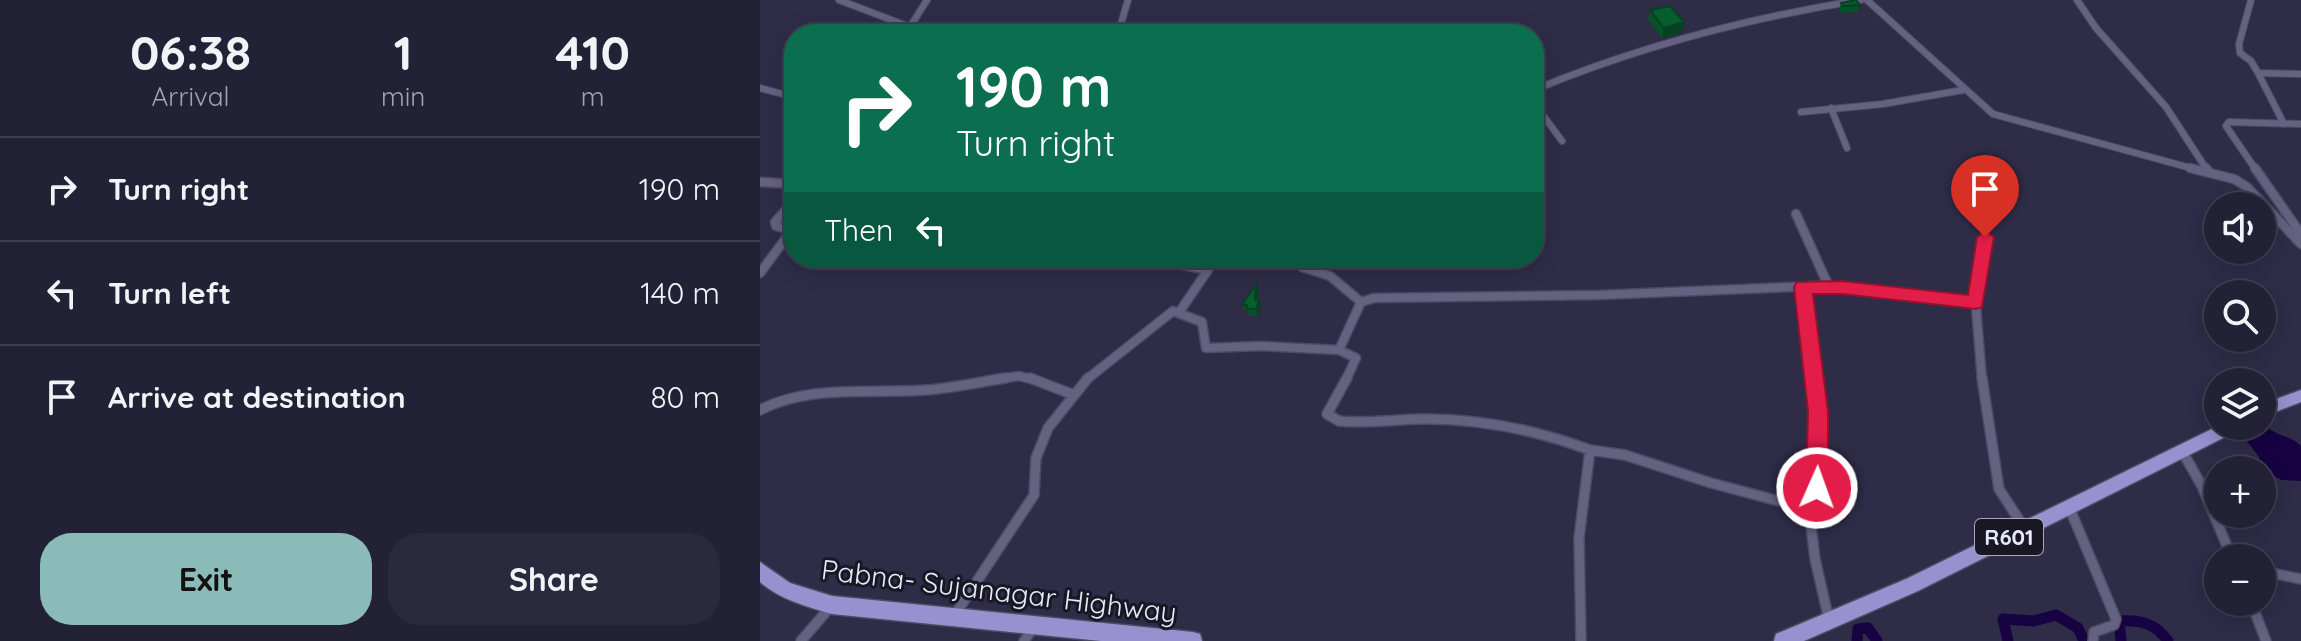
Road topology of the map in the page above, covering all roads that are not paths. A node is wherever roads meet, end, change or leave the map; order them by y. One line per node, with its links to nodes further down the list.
1 (839, 0): 7 (street)
2 (927, 0): 8 (street)
3 (1128, 0): 9 (street)
4 (1864, 0): 12 (street); 14 (street)
5 (2077, 0): 23 (street)
6 (2251, 0): 10 (street)
7 (902, 24)
8 (912, 24)
9 (1121, 24)
10 (2258, 73): 11 (street); 19 (street)
11 (2301, 74)
12 (1544, 86)
13 (760, 88): 15 (street)
14 (1963, 90): 16 (street); 23 (street)
15 (784, 94)
16 (1831, 108): 17 (street); 22 (street)
17 (1801, 112)
18 (1544, 117): 21 (street)
19 (2284, 124): 20 (street); 29 (street)
20 (2301, 124)
21 (1562, 141)
22 (1847, 148)
23 (2209, 172): 32 (street)
24 (760, 182): 25 (street)
25 (784, 183)
26 (784, 212): 28 (street)
27 (1796, 214): 37 (street)
28 (784, 229)
29 (2301, 234)
30 (1985, 237): 39 (street)
31 (784, 242): 35 (street)
32 (2301, 244)
33 (1203, 268): 40 (street)
34 (1305, 268): 38 (street)
35 (760, 273)
36 (1803, 287): 37 (street); 38 (street); 50 (street)
37 (1829, 287): 39 (street)
38 (1361, 302): 41 (street)
39 (1976, 302): 51 (street)
40 (1180, 311): 41 (street); 42 (street)
41 (1339, 350): 47 (street)
42 (1074, 395): 45 (street); 58 (street)
43 (2301, 396): 44 (main road)
44 (2276, 406)
45 (760, 410)
46 (2204, 440): 48 (main road, R601)
47 (1590, 450): 50 (street); 63 (street)
48 (2182, 451): 49 (main road, R601); 52 (street)
49 (2069, 507): 51 (main road, R601); 65 (street)
50 (1809, 509): 59 (street)
51 (2025, 529): 59 (main road, R601)
52 (2226, 544)
53 (760, 570): 56 (main road, Pabna- Sujanagar Highway)
54 (2276, 574): 55 (street)
55 (2301, 579)
56 (832, 605): 58 (main road, Pabna- Sujanagar Highway); 61 (street)
57 (2256, 616): 66 (street)
58 (954, 617): 60 (main road, Pabna- Sujanagar Highway)
59 (1829, 620): 64 (main road, R601)
60 (1029, 634): 62 (main road, Pabna- Sujanagar Highway)
61 (801, 641)
62 (1193, 641)
63 (1581, 641)
64 (1783, 641)
65 (2093, 641)
66 (2266, 641)

